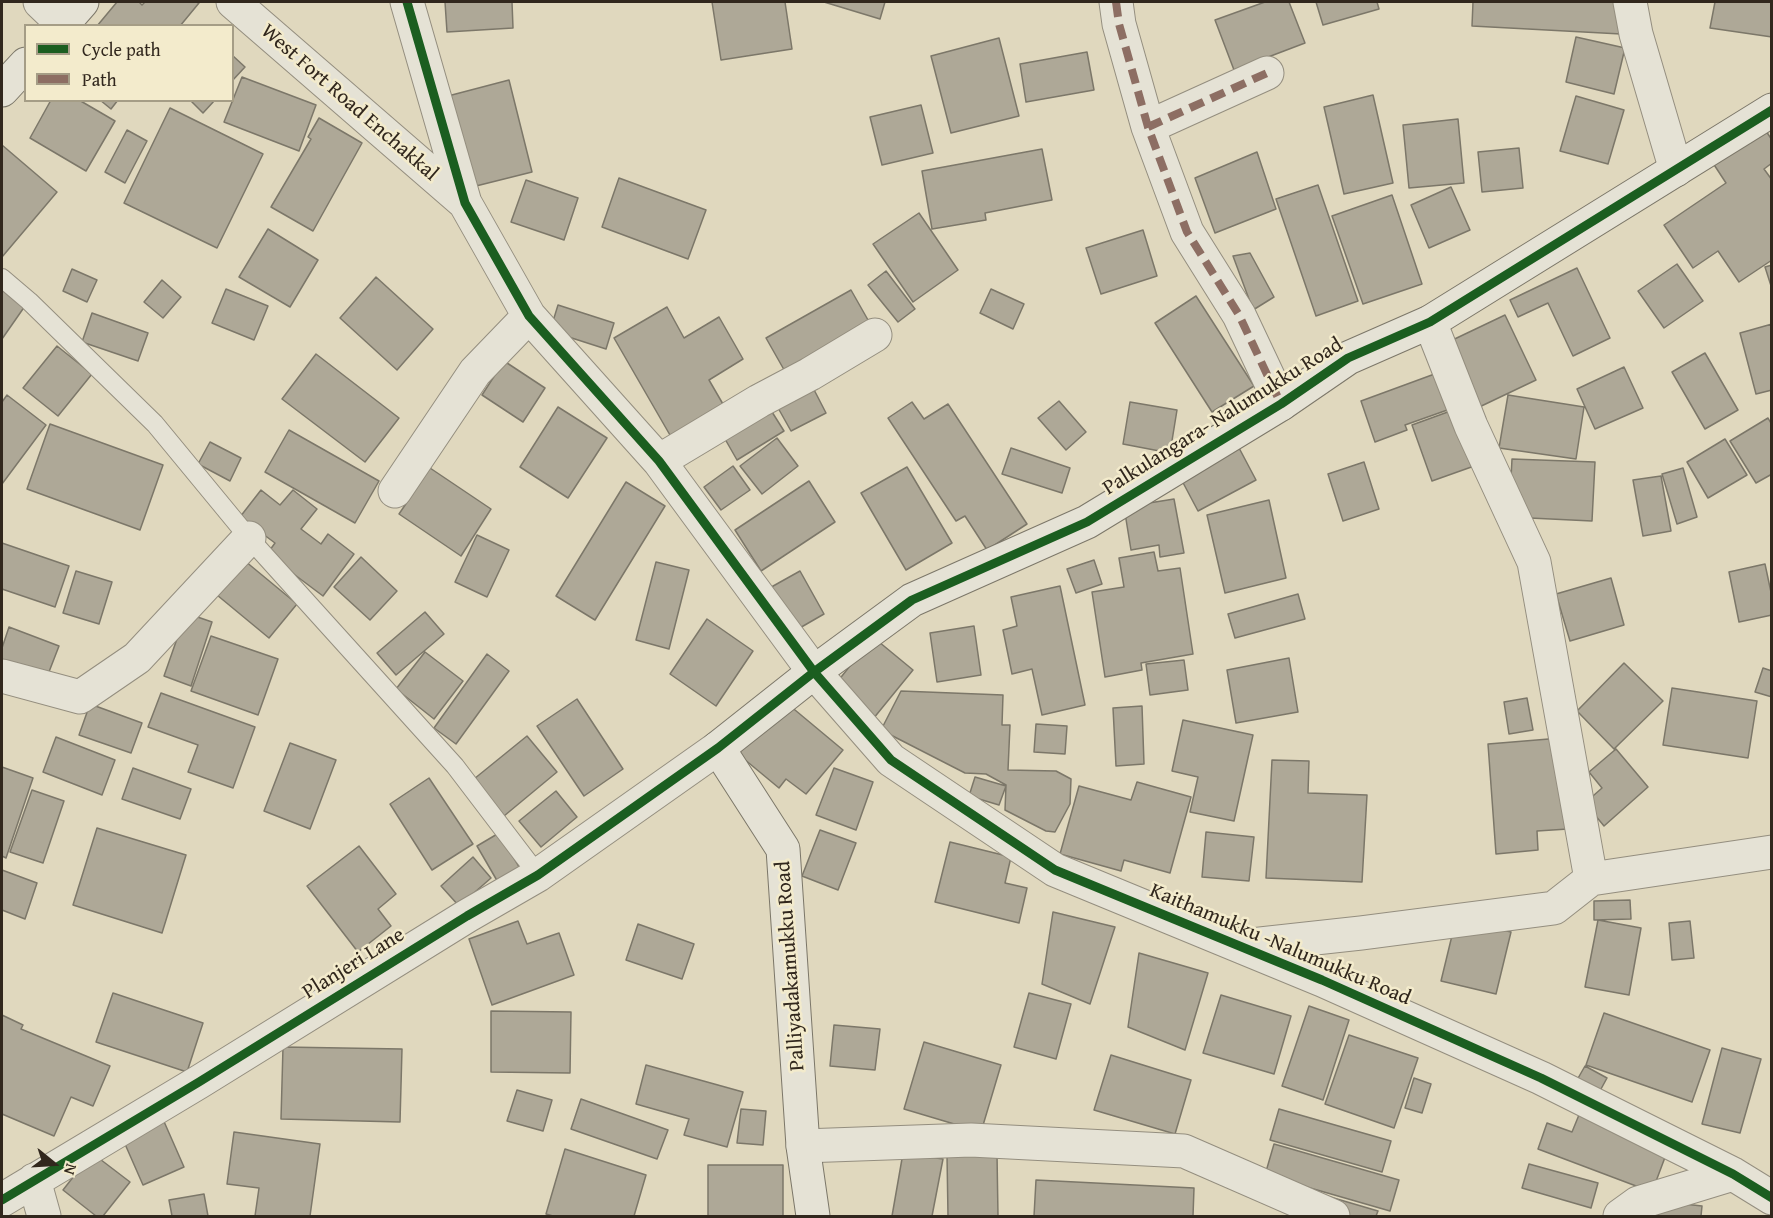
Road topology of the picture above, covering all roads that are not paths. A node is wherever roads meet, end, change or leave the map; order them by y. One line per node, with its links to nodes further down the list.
1 (233, 2): 11 (street, West Fort Road Enchakkal)
2 (407, 2): 11 (street)
3 (1116, 2): 9 (street)
4 (1629, 2): 10 (street)
5 (24, 66): 7 (street)
6 (1267, 73): 9 (street)
7 (2, 90)
8 (1772, 111): 10 (street, Palkulangara- Nalumukku Road)
9 (1148, 127): 16 (street)
10 (1676, 170): 14 (street, Palkulangara- Nalumukku Road)
11 (465, 203): 13 (street, Kaithamukku -Nalumukku Road)
12 (2, 279): 19 (lane)
13 (529, 316): 17 (street, Kaithamukku -Nalumukku Road); 18 (street)
14 (1430, 322): 16 (street, Palkulangara- Nalumukku Road); 25 (street)
15 (876, 335): 17 (street)
16 (1281, 404): 20 (street, Palkulangara- Nalumukku Road)
17 (659, 461): 20 (street, Kaithamukku -Nalumukku Road)
18 (395, 491)
19 (249, 538): 21 (street); 24 (lane)
20 (814, 672): 22 (street); 26 (street, Kaithamukku -Nalumukku Road)
21 (2, 676)
22 (718, 748): 24 (street, Planjeri Lane); 27 (street, Palliyadakamukku Road)
23 (1772, 852): 25 (street)
24 (538, 875): 29 (street, Planjeri Lane)
25 (1591, 879): 26 (street)
26 (1240, 946): 28 (street, Kaithamukku -Nalumukku Road)
27 (803, 1146): 33 (street, Palliyadakamukku Road); 34 (street)
28 (1733, 1174): 30 (street, Kaithamukku -Nalumukku Road); 35 (street)
29 (34, 1180): 31 (street, Planjeri Lane); 32 (street)
30 (1772, 1198)
31 (2, 1200)
32 (44, 1216)
33 (813, 1216)
34 (1333, 1216)
35 (1620, 1216)

